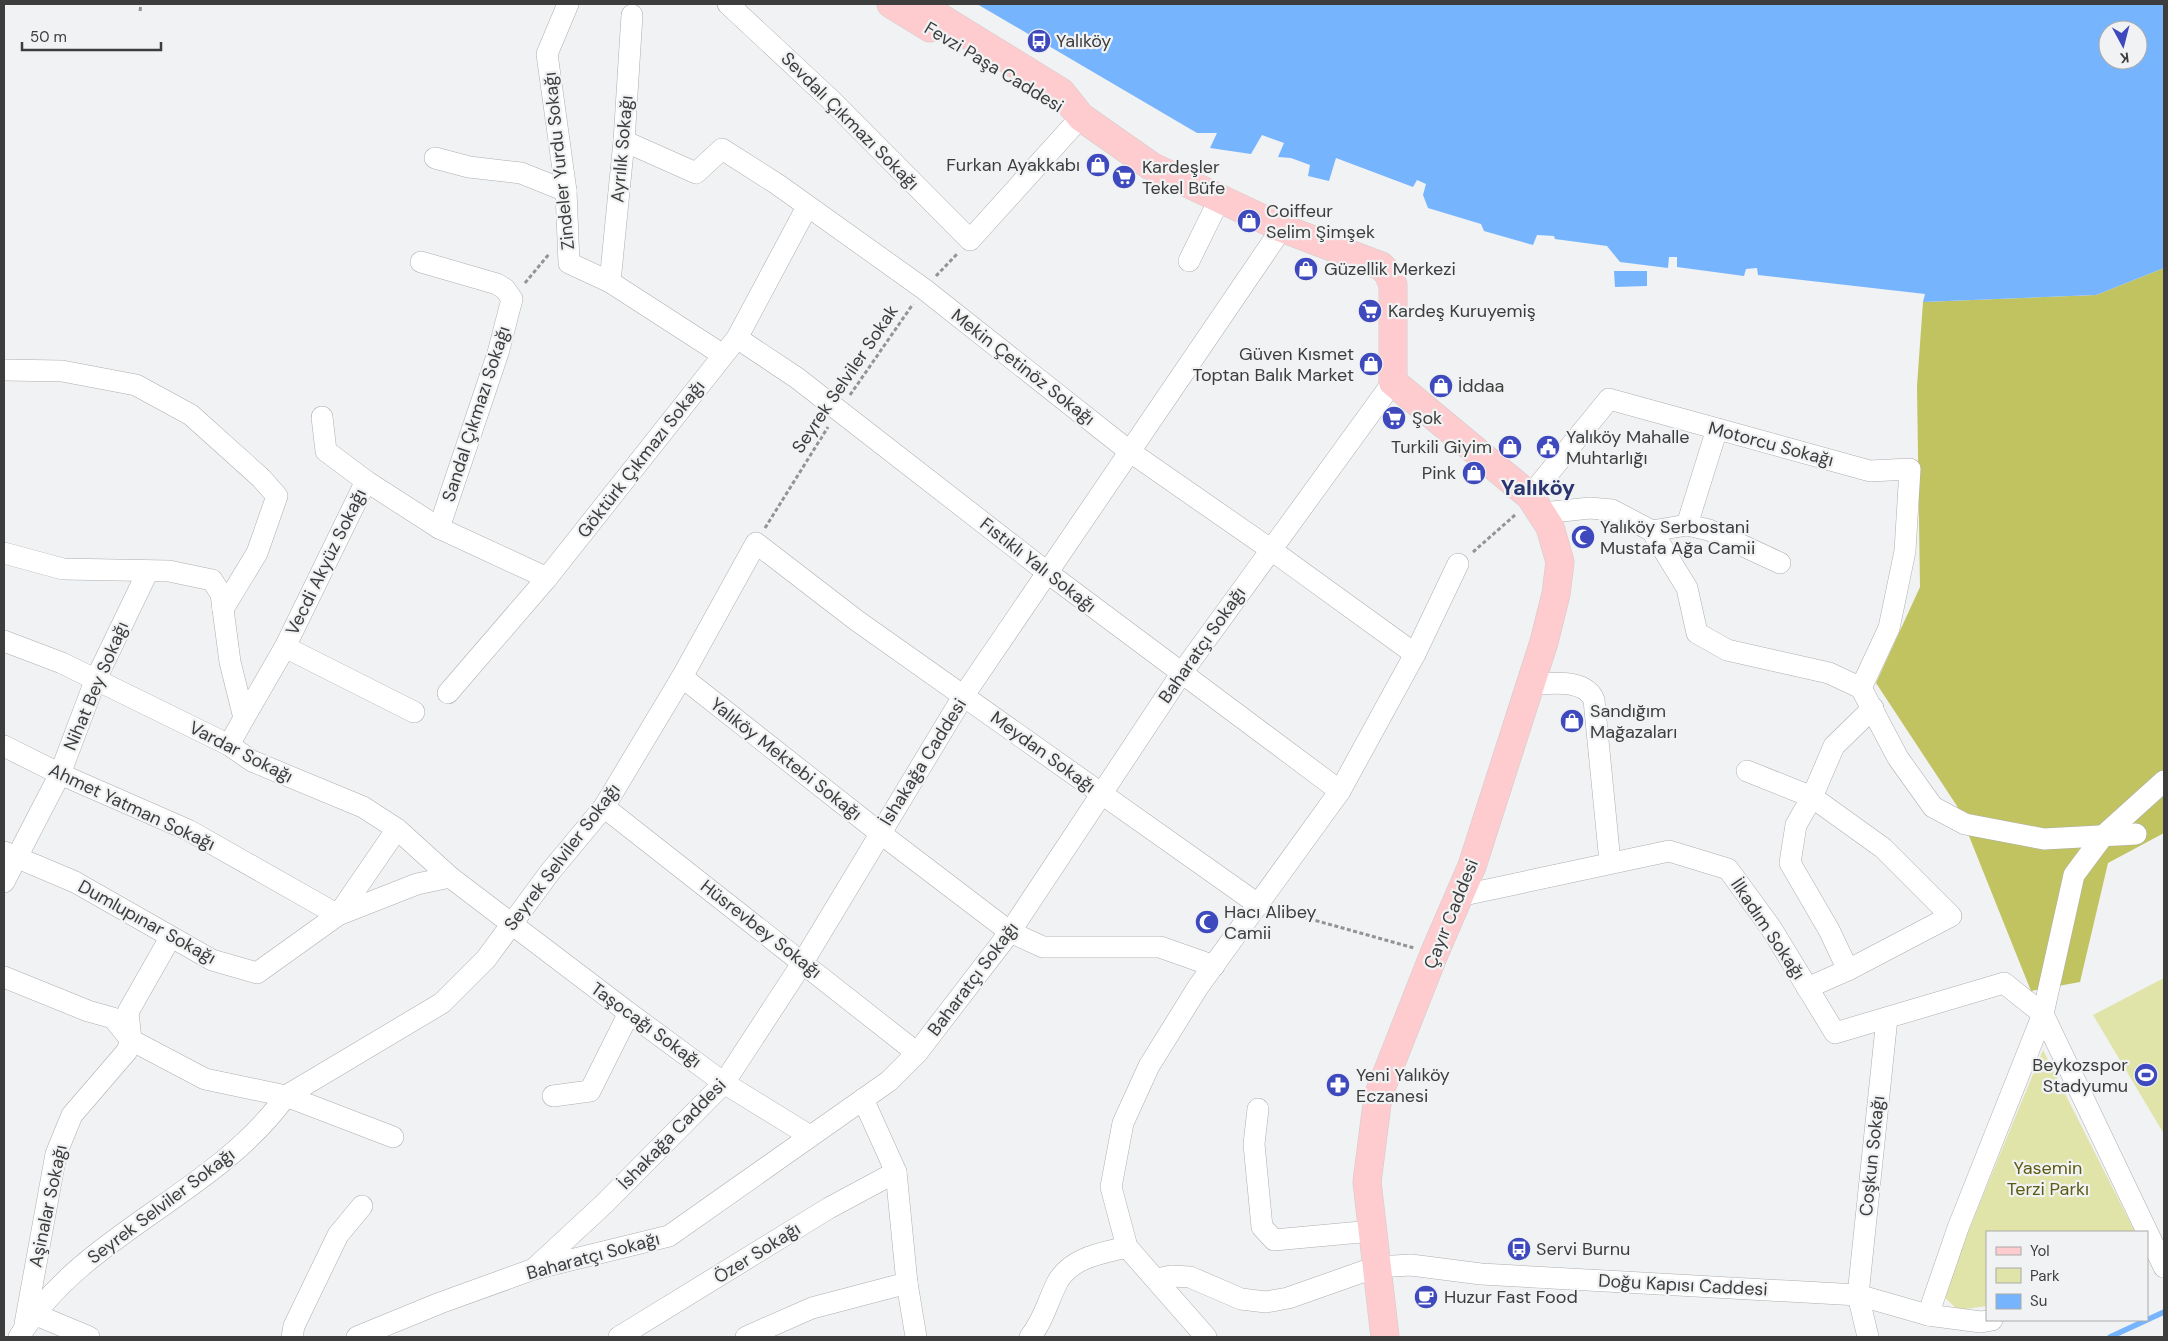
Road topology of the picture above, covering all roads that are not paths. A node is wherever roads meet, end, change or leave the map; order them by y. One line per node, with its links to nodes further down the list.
1 (568, 4): 9 (street, Zindeler Yurdu Sokağı)
2 (728, 4): 6 (street, Sevdalı Çıkmazı Sokağı)
3 (891, 4): 6 (main road, Fevzi Paşa Caddesi)
4 (918, 4): 6 (main road, Fevzi Paşa Caddesi)
5 (632, 15): 7 (street, Ayrılık Sokağı)
6 (1082, 117): 10 (main road)
7 (624, 141): 11 (street, Mekin Çetinöz Sokağı); 15 (street, Ayrılık Sokağı)
8 (435, 158): 9 (street)
9 (566, 191): 15 (street, Zindeler Yurdu Sokağı)
10 (1220, 198): 12 (main road); 13 (street)
11 (806, 207): 16 (street, Göktürk Çıkmazı Sokağı); 22 (street, Mekin Çetinöz Sokağı)
12 (1282, 228): 19 (main road); 22 (street, İshakağa Caddesi)
13 (1189, 261)
14 (421, 262): 26 (street, Sandal Çıkmazı Sokağı)
15 (610, 282): 17 (street, Zindeler Yurdu Sokağı)
16 (737, 338): 17 (street, Göktürk Çıkmazı Sokağı); 34 (street, Fıstıklı Yalı Sokağı)
17 (723, 355): 35 (street, Göktürk Çıkmazı Sokağı)
18 (4, 370): 36 (street)
19 (1393, 382): 24 (main road); 29 (street, Baharatçı Sokağı)
20 (322, 417): 23 (street)
21 (1717, 429): 24 (street, Motorcu Sokağı); 25 (street); 44 (street, Motorcu Sokağı)
22 (1129, 451): 29 (street, Mekin Çetinöz Sokağı); 34 (street, İshakağa Caddesi)
23 (366, 481): 26 (street, Vecdi Akyüz Sokağı); 38 (street, Vecdi Akyüz Sokağı)
24 (1536, 503): 27 (street); 43 (main road, Çayır Caddesi)
25 (1687, 525): 27 (street); 31 (street)
26 (439, 528): 35 (street, Vecdi Akyüz Sokağı)
27 (1652, 531): 44 (street)
28 (756, 543): 41 (street, Seyrek Selviler Sokağı); 46 (street, Meydan Sokağı)
29 (1270, 549): 39 (street, Mekin Çetinöz Sokağı); 40 (street, Baharatçı Sokağı)
30 (4, 552): 33 (street)
31 (1780, 563)
32 (1458, 564): 39 (street)
33 (148, 571): 36 (street); 42 (street, Nihat Bey Sokağı)
34 (1048, 573): 40 (street, Fıstıklı Yalı Sokağı); 46 (street, İshakağa Caddesi)
35 (547, 578): 45 (street, Göktürk Çıkmazı Sokağı)
36 (223, 609): 49 (street)
37 (4, 641): 42 (street, Vardar Sokağı)
38 (285, 647): 48 (street); 49 (street, Vecdi Akyüz Sokağı)
39 (1415, 654): 55 (street)
40 (1181, 674): 55 (street, Fıstıklı Yalı Sokağı); 56 (street, Baharatçı Sokağı)
41 (682, 677): 58 (street, Seyrek Selviler Sokağı); 60 (street, Yalıköy Mektebi Sokağı)
42 (95, 681): 50 (street, Vardar Sokağı); 53 (street, Nihat Bey Sokağı)
43 (1531, 684): 64 (street); 67 (main road, Çayır Caddesi)
44 (1861, 688): 47 (street)
45 (448, 693)
46 (964, 695): 56 (street, Meydan Sokağı); 60 (street, İshakağa Caddesi)
47 (1873, 708): 57 (street); 62 (street)
48 (414, 712)
49 (244, 718): 50 (street, Vecdi Akyüz Sokağı)
50 (229, 745): 59 (street, Vardar Sokağı)
51 (4, 746): 53 (street, Ahmet Yatman Sokağı)
52 (1747, 771): 57 (street)
53 (60, 774): 63 (street, Nihat Bey Sokağı); 69 (street, Ahmet Yatman Sokağı)
54 (2164, 781): 62 (street)
55 (1340, 791): 68 (street)
56 (1101, 795): 68 (street, Meydan Sokağı); 71 (street, Baharatçı Sokağı)
57 (1812, 797): 75 (street); 75 (street)
58 (604, 807): 70 (street, Seyrek Selviler Sokağı); 73 (street, Hüsrevbey Sokağı)
59 (397, 829): 65 (street, Vardar Sokağı); 69 (street)
60 (880, 833): 71 (street, Yalıköy Mektebi Sokağı); 73 (street, İshakağa Caddesi)
61 (2136, 834): 62 (street)
62 (2103, 836): 79 (street)
63 (9, 855): 66 (street, Nihat Bey Sokağı); 72 (street, Dumlupınar Sokağı)
64 (1610, 862): 67 (street, İlkadım Sokağı); 77 (street, İlkadım Sokağı)
65 (450, 877): 69 (street, Dumlupınar Sokağı); 70 (street, Vardar Sokağı)
66 (4, 882)
67 (1459, 896): 92 (main road, Çayır Caddesi)
68 (1259, 905): 74 (street)
69 (338, 915): 72 (street, Dumlupınar Sokağı)
70 (511, 924): 78 (street, Taşocağı Sokağı); 84 (street, Seyrek Selviler Sokağı)
71 (1010, 932): 74 (street, Yalıköy Mektebi Sokağı); 82 (street, Baharatçı Sokağı)
72 (170, 938): 81 (street)
73 (803, 962): 82 (street, Hüsrevbey Sokağı); 83 (street, İshakağa Caddesi)
74 (1214, 966): 95 (street)
75 (1848, 970): 77 (street)
76 (4, 977): 81 (street)
77 (1807, 988): 80 (street, İlkadım Sokağı)
78 (629, 1013): 83 (street, Taşocağı Sokağı); 85 (street)
79 (2043, 1014): 80 (street, İlkadım Sokağı); 93 (street); 102 (street)
80 (1887, 1018): 101 (street, Coşkun Sokağı)
81 (131, 1040): 84 (street); 104 (street, Aşinalar Sokağı)
82 (917, 1052): 86 (street, Baharatçı Sokağı)
83 (724, 1083): 88 (street, Taşocağı Sokağı); 98 (street, İshakağa Caddesi)
84 (286, 1096): 89 (street); 104 (street, Seyrek Selviler Sokağı)
85 (553, 1096)
86 (864, 1099): 88 (street, Baharatçı Sokağı); 90 (street)
87 (1258, 1109): 92 (street)
88 (810, 1136): 98 (street, Baharatçı Sokağı)
89 (392, 1137)
90 (896, 1172): 100 (street); 108 (street, Özer Sokağı)
91 (362, 1206): 106 (street)
92 (1372, 1231): 96 (main road, Çayır Caddesi)
93 (2143, 1231)
94 (2148, 1242): 97 (street)
95 (1127, 1247): 99 (street); 111 (street)
96 (1376, 1267): 99 (street, Doğu Kapısı Caddesi); 101 (street, Doğu Kapısı Caddesi); 113 (main road, Çayır Caddesi)
97 (2160, 1268)
98 (534, 1269): 107 (street, Baharatçı Sokağı)
99 (1157, 1279): 112 (street)
100 (907, 1283): 109 (street); 110 (street)
101 (1858, 1295): 102 (street, Doğu Kapısı Caddesi); 114 (street)
102 (1928, 1315): 103 (street, Doğu Kapısı Caddesi)
103 (1986, 1321)
104 (26, 1327): 105 (street)
105 (89, 1337)
106 (292, 1337)
107 (357, 1337)
108 (619, 1337)
109 (746, 1337)
110 (916, 1337)
111 (1030, 1337)
112 (1206, 1337)
113 (1385, 1337)
114 (1868, 1337)

